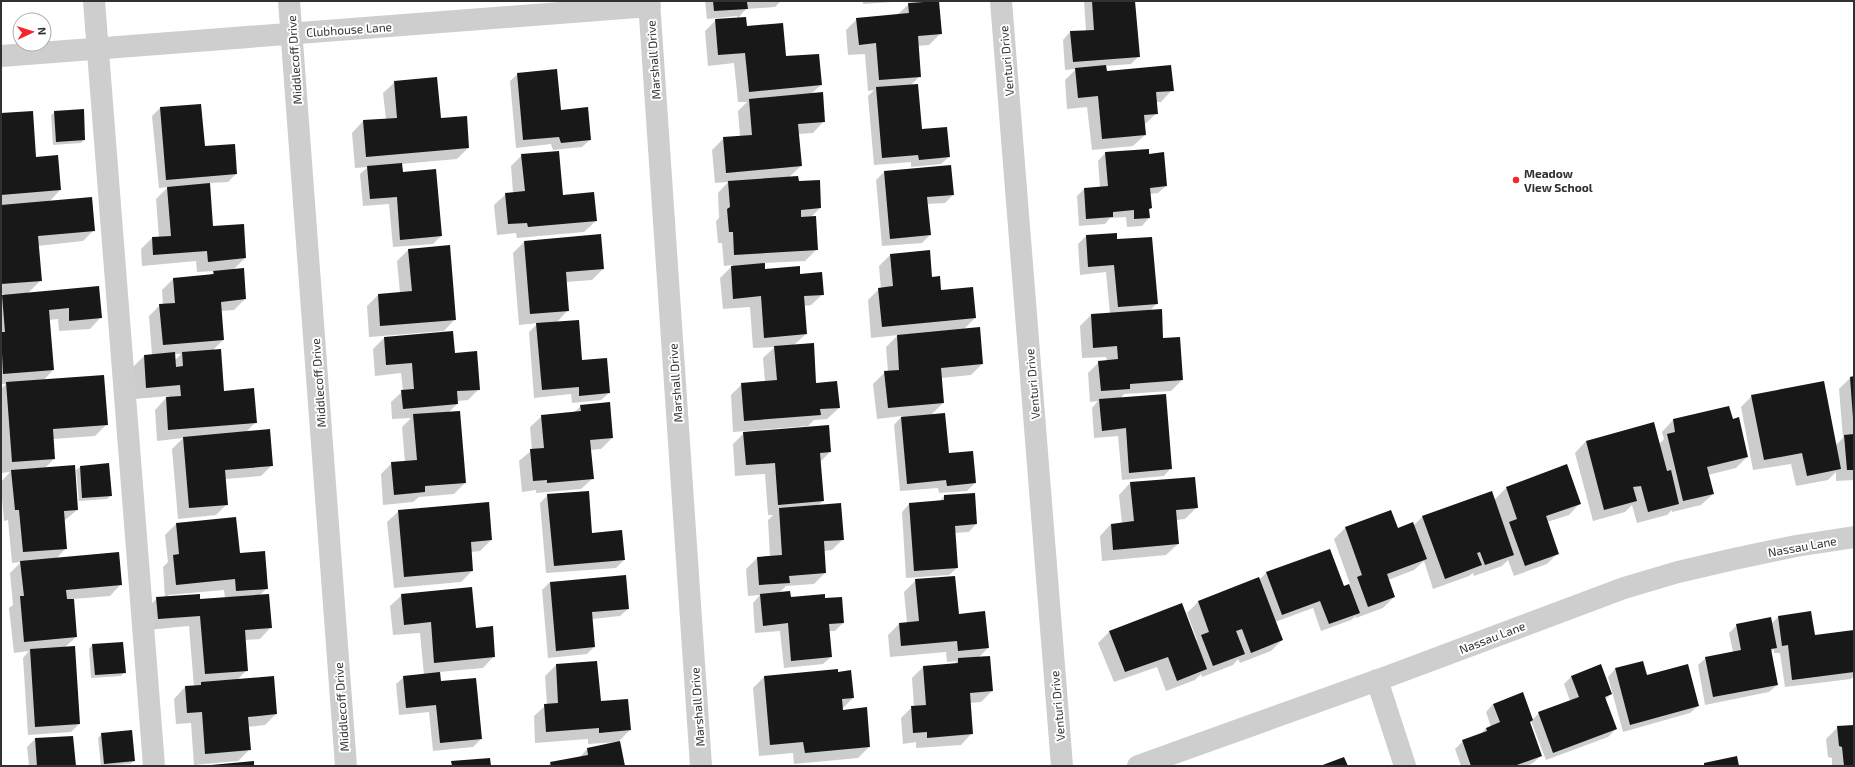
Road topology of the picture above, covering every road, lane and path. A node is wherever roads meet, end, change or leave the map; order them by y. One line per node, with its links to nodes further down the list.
1 (94, 1): 6 (street)
2 (289, 1): 5 (street, Middlecoff Drive)
3 (1001, 1): 13 (street, Venturi Drive)
4 (649, 4): 5 (street, Clubhouse Lane); 12 (street, Marshall Drive)
5 (292, 33): 6 (street, Clubhouse Lane); 11 (street, Middlecoff Drive)
6 (97, 48): 7 (street, Clubhouse Lane); 10 (street)
7 (1, 56)
8 (1854, 537): 9 (street, Nassau Lane)
9 (1377, 680): 14 (street, Nassau Lane); 15 (street)
10 (154, 766)
11 (346, 766)
12 (701, 766)
13 (1062, 766)
14 (1138, 766)
15 (1405, 766)

